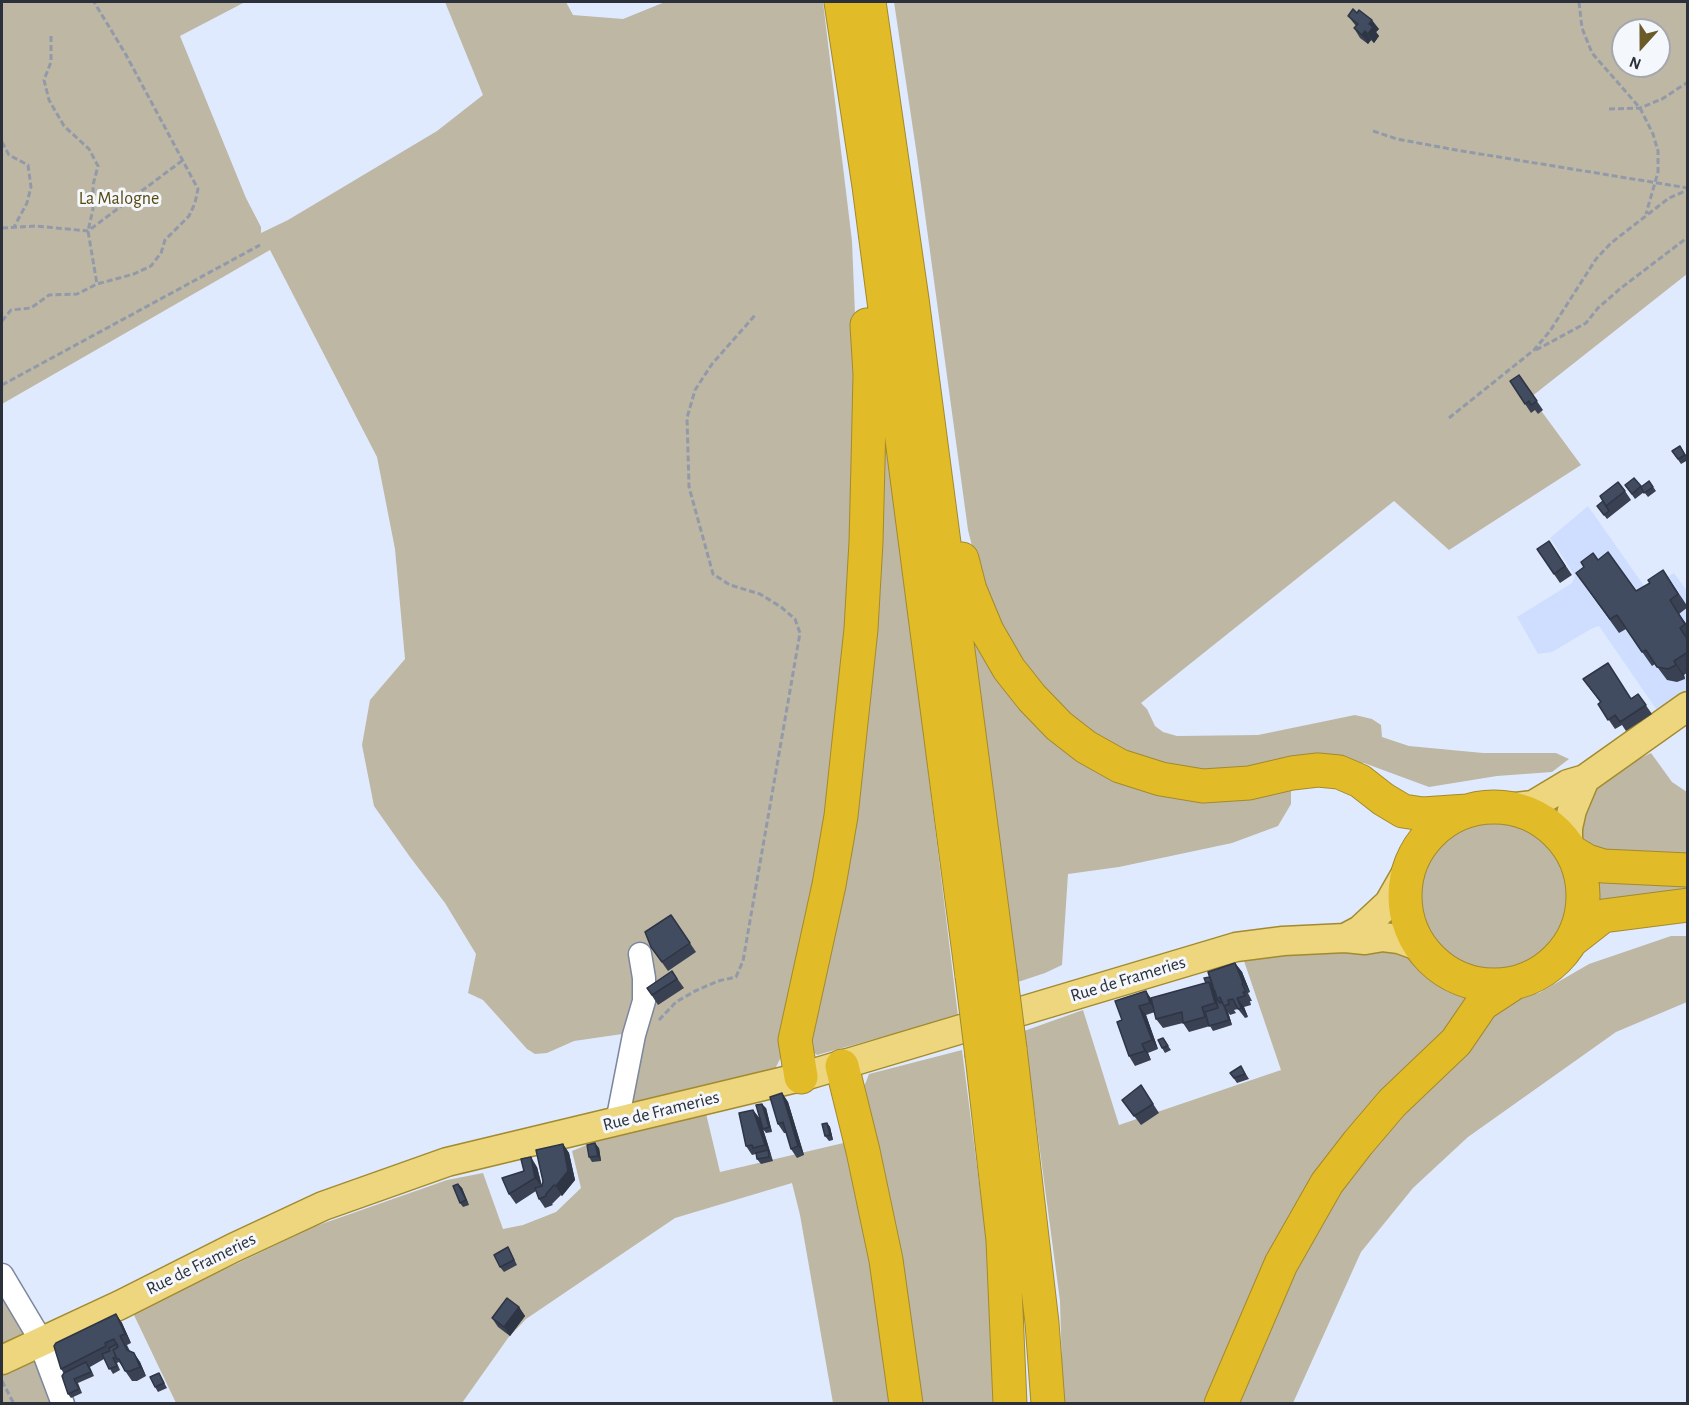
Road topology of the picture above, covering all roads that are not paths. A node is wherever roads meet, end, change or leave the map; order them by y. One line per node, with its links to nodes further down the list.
1 (841, 2): 3 (highway)
2 (869, 2): 4 (highway)
3 (869, 186): 17 (highway); 21 (highway)
4 (938, 498): 8 (highway); 17 (highway)
5 (1688, 706): 6 (main road)
6 (1585, 779): 7 (main road); 9 (main road)
7 (1508, 808): 8 (highway); 9 (highway)
8 (1467, 811): 10 (highway)
9 (1570, 849): 11 (highway); 14 (highway)
10 (1409, 868): 13 (main road); 15 (highway)
11 (1688, 870)
12 (1688, 905): 14 (highway)
13 (1345, 938): 15 (main road, Rue de Frameries); 20 (main road, Rue de Frameries)
14 (1571, 941): 18 (highway)
15 (1421, 947): 18 (highway)
16 (640, 954): 22 (street)
17 (986, 973): 19 (highway, bridge)
18 (1514, 983): 30 (highway)
19 (996, 1052): 28 (highway); 29 (highway)
20 (842, 1066): 21 (main road, Rue de Frameries); 27 (highway)
21 (801, 1077): 22 (main road, Rue de Frameries)
22 (617, 1122): 24 (main road, Rue de Frameries)
23 (2, 1275): 24 (street)
24 (40, 1342): 25 (main road, Rue de Frameries); 26 (street)
25 (2, 1360)
26 (63, 1404)
27 (906, 1404)
28 (1010, 1404)
29 (1047, 1404)
30 (1221, 1404)

